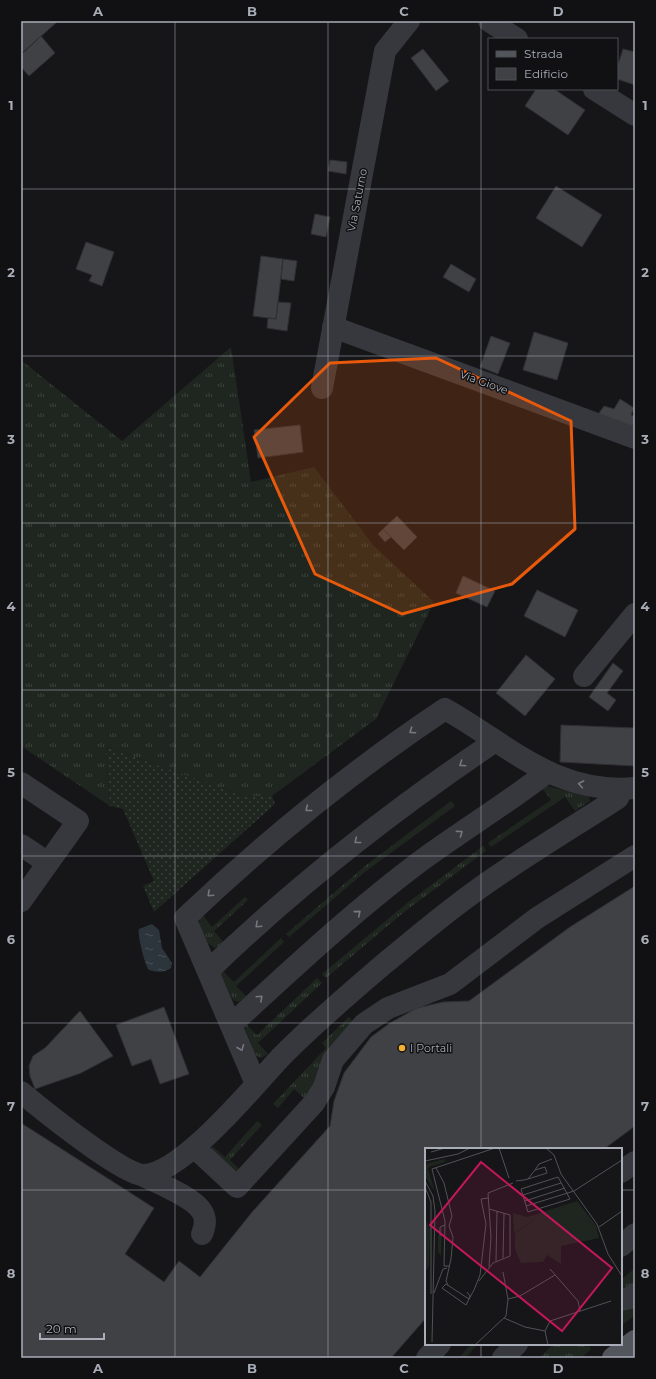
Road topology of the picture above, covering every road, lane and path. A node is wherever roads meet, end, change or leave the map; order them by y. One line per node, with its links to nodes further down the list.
1 (409, 21): 6 (street, Via Saturno)
2 (489, 21): 3 (street)
3 (515, 38)
4 (596, 90): 5 (street)
5 (635, 115)
6 (333, 327): 7 (street, Via Saturno); 8 (street, Via Giove)
7 (322, 388)
8 (635, 438)
9 (635, 614): 10 (street)
10 (584, 676)
11 (494, 742): 12 (street); 19 (street, one-way to 19); 19 (street, one-way to 19)
12 (546, 773): 14 (street, one-way to 12); 20 (street, one-way to 12)
13 (21, 783): 17 (street)
14 (627, 789): 21 (street)
15 (21, 845): 17 (street)
16 (635, 856): 25 (street)
17 (48, 863): 18 (street)
18 (21, 901)
19 (208, 971): 20 (street)
20 (231, 1025): 21 (street, one-way to 21)
21 (256, 1084): 25 (street)
22 (21, 1092): 24 (street)
23 (21, 1108): 24 (street)
24 (62, 1125): 28 (street)
25 (195, 1148): 28 (street)
26 (635, 1162): 27 (street)
27 (622, 1171)
28 (142, 1175): 29 (street)
29 (202, 1234)
30 (635, 1234): 31 (street)
31 (622, 1245)
32 (635, 1294): 33 (street)
33 (622, 1300)
34 (635, 1341): 39 (main road)
35 (439, 1345): 37 (street)
36 (515, 1345): 38 (street)
37 (428, 1358)
38 (503, 1358)
39 (613, 1358)

